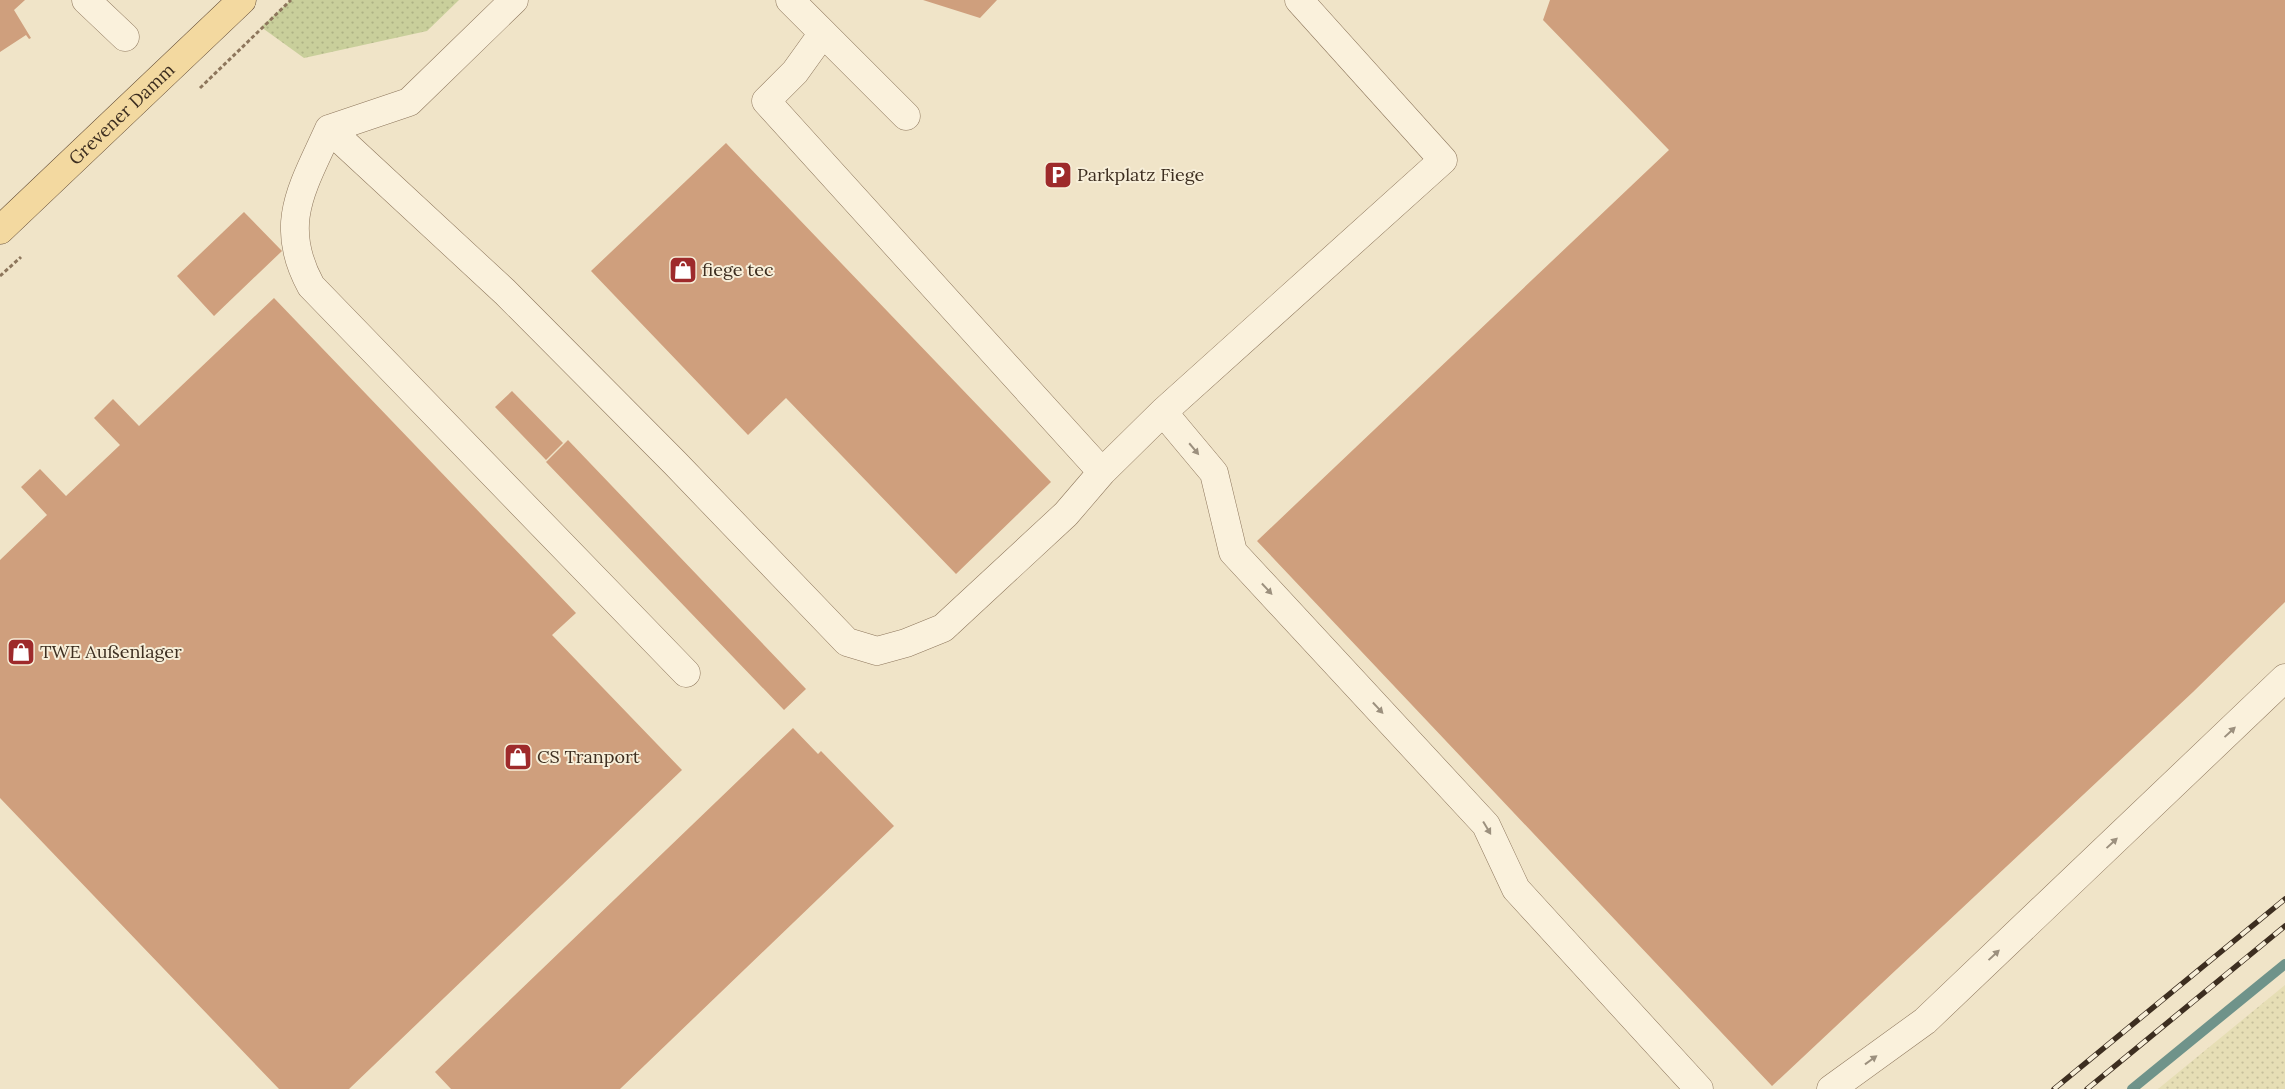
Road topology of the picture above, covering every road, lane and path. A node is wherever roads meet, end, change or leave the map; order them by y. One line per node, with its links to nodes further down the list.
1 (86, 0): 7 (street)
2 (242, 0): 10 (main road, Grevener Damm)
3 (514, 0): 9 (street)
4 (790, 0): 6 (street)
5 (1299, 0): 11 (street)
6 (823, 33): 8 (street); 12 (street)
7 (125, 37)
8 (906, 116)
9 (329, 128): 12 (street); 13 (street)
10 (0, 230)
11 (1163, 412): 12 (street); 15 (street, one-way to 15)
12 (1102, 472)
13 (686, 673)
14 (2285, 678): 16 (street, one-way to 14)
15 (1699, 1089)
16 (1831, 1089)

